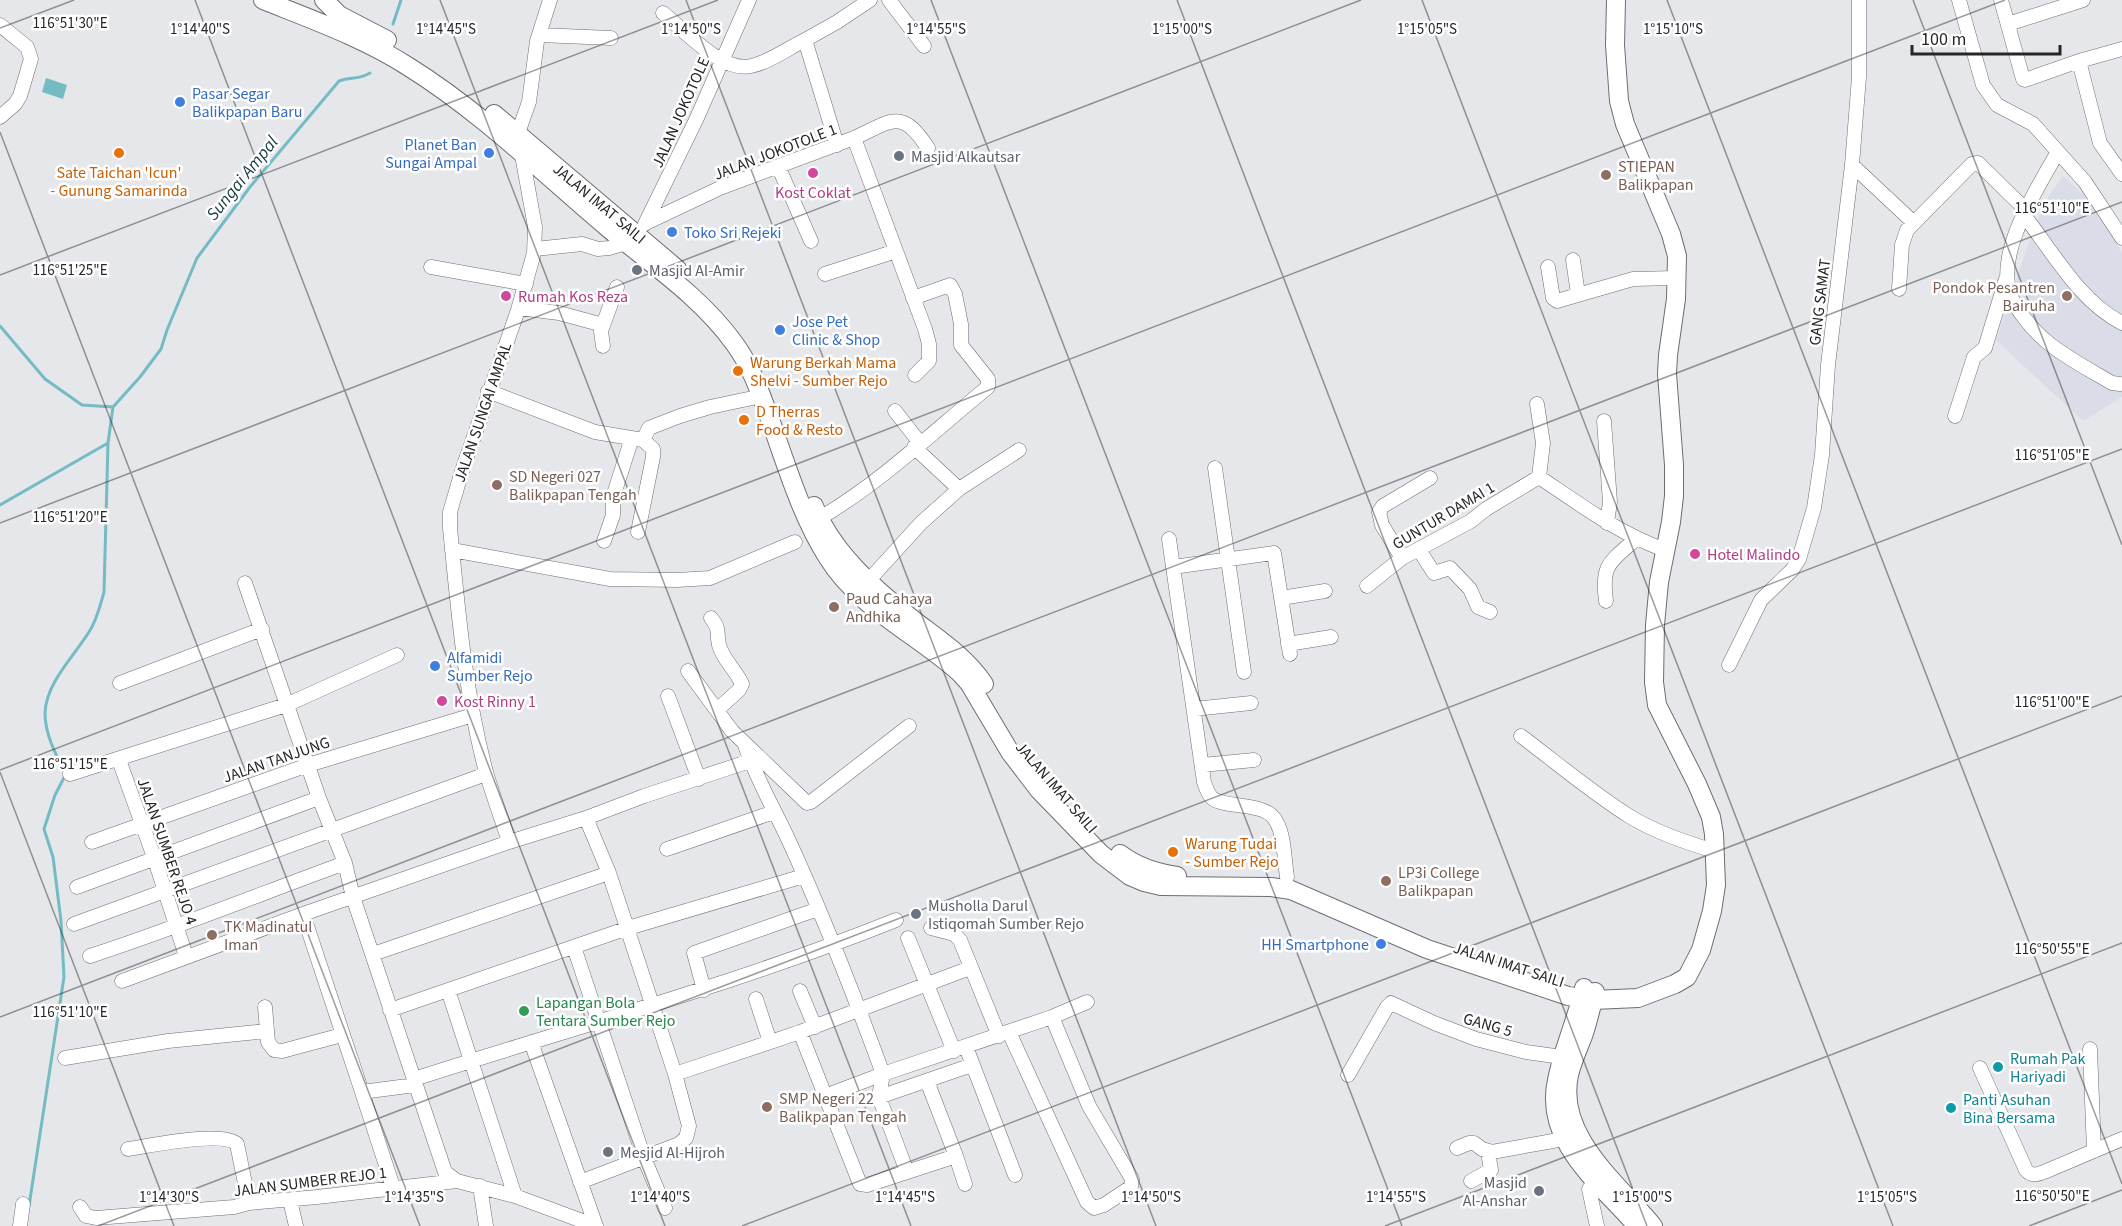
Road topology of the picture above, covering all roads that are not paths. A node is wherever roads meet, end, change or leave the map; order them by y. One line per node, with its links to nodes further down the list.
1 (263, 0): 18 (main road)
2 (324, 0): 18 (main road)
3 (550, 0): 15 (street)
4 (749, 0): 21 (street, JALAN JOKOTOLE)
5 (870, 0): 17 (street)
6 (889, 0): 19 (street)
7 (1616, 0): 46 (main road)
8 (1859, 0): 31 (street, GANG SAMAT)
9 (1959, 0): 29 (street)
10 (2001, 0): 13 (street)
11 (2083, 0): 13 (street)
12 (663, 13): 21 (street)
13 (2008, 24): 22 (street)
14 (1, 27): 24 (street)
15 (539, 35): 16 (street); 25 (street)
16 (611, 38)
17 (805, 40): 21 (street); 27 (street)
18 (379, 42): 23 (main road)
19 (924, 46)
20 (2122, 49): 22 (street)
21 (720, 61): 36 (street, JALAN JOKOTOLE)
22 (2079, 61): 33 (street)
23 (417, 66): 25 (main road); 30 (main road)
24 (0, 117)
25 (518, 133): 30 (street, JALAN SUNGAI AMPAL); 36 (main road, JALAN IMAT SAILI)
26 (854, 138): 27 (street, JALAN JOKOTOLE 1); 28 (street); 40 (street, JALAN JOKOTOLE 1)
27 (837, 145): 32 (street, JALAN JOKOTOLE 1)
28 (928, 148)
29 (2057, 153): 34 (street); 37 (street)
30 (523, 155): 36 (main road, JALAN IMAT SAILI); 39 (street, JALAN SUNGAI AMPAL)
31 (1852, 165): 35 (street); 95 (street, GANG SAMAT)
32 (778, 166): 36 (street, JALAN JOKOTOLE 1); 38 (street)
33 (2122, 174)
34 (2025, 212): 35 (street); 44 (street); 53 (street)
35 (1913, 222): 49 (street)
36 (635, 237): 39 (street, JALAN JOKOTOLE 1); 59 (main road, JALAN IMAT SAILI); 71 (main road, JALAN IMAT SAILI)
37 (2122, 238)
38 (811, 241)
39 (535, 249): 47 (street, JALAN SUNGAI AMPAL)
40 (896, 251): 45 (street); 51 (street, JALAN JOKOTOLE 1)
41 (1573, 260): 50 (street)
42 (431, 267): 47 (street)
43 (1548, 267): 50 (street)
44 (2007, 273): 57 (street); 62 (street)
45 (825, 274)
46 (1676, 278): 50 (street); 80 (main road)
47 (526, 284): 52 (street, JALAN SUNGAI AMPAL)
48 (617, 287): 54 (street)
49 (1899, 289)
50 (1578, 294)
51 (914, 300): 56 (street, JALAN JOKOTOLE 1); 65 (street)
52 (519, 308): 54 (street); 58 (street, JALAN SUNGAI AMPAL)
53 (2122, 323)
54 (603, 325): 55 (street)
55 (603, 346)
56 (915, 375)
57 (2120, 384)
58 (489, 391): 64 (street); 78 (street, JALAN SUNGAI AMPAL)
59 (762, 396): 64 (street); 105 (main road, JALAN IMAT SAILI)
60 (1537, 404): 68 (street)
61 (895, 411): 65 (street)
62 (1955, 416)
63 (1604, 421): 72 (street)
64 (637, 439): 73 (street); 76 (street)
65 (917, 445): 70 (street); 71 (street)
66 (1020, 450): 70 (street)
67 (1215, 468): 82 (street)
68 (1539, 477): 72 (street); 79 (street, GUNTUR DAMAI 1)
69 (1430, 478): 81 (street)
70 (959, 489): 84 (street)
71 (820, 518): 84 (main road, JALAN IMAT SAILI)
72 (1607, 523): 75 (street)
73 (638, 532)
74 (1169, 539): 83 (street)
75 (1636, 539): 80 (street); 89 (street)
76 (604, 541)
77 (795, 542): 78 (street)
78 (452, 550): 104 (street, JALAN SUNGAI AMPAL)
79 (1419, 550): 81 (street, GUNTUR DAMAI 1); 90 (street)
80 (1665, 550): 125 (main road)
81 (1402, 558): 86 (street, GUNTUR DAMAI 1)
82 (1228, 560): 83 (street); 88 (street); 97 (street)
83 (1173, 567): 102 (street)
84 (868, 580): 105 (main road, JALAN IMAT SAILI)
85 (245, 583): 92 (street)
86 (1367, 586)
87 (1325, 591): 88 (street)
88 (1281, 598): 93 (street)
89 (1606, 601)
90 (1490, 612)
91 (711, 618): 103 (street)
92 (262, 629): 98 (street); 101 (street)
93 (1331, 637)
94 (397, 655): 101 (street)
95 (1729, 665)
96 (688, 671): 103 (street)
97 (1244, 672)
98 (120, 683)
99 (668, 696): 116 (street)
100 (1251, 703): 102 (street)
101 (286, 705): 109 (street); 112 (street)
102 (1194, 709): 113 (street)
103 (717, 710): 108 (street)
104 (473, 715): 112 (street, JALAN TANJUNG); 115 (street, JALAN SUNGAI AMPAL)
105 (997, 719): 130 (main road, JALAN IMAT SAILI); 153 (main road, JALAN IMAT SAILI)
106 (909, 726): 108 (street)
107 (1521, 736): 125 (street)
108 (745, 745): 110 (street)
109 (119, 760): 114 (street); 120 (street, JALAN SUMBER REJO 4)
110 (750, 760): 116 (street); 118 (street)
111 (1254, 760): 113 (street)
112 (308, 765): 117 (street); 120 (street, JALAN TANJUNG)
113 (1202, 765): 130 (street)
114 (70, 774)
115 (486, 774): 121 (street); 123 (street, JALAN SUNGAI AMPAL)
116 (699, 779): 119 (street)
117 (319, 798): 121 (street); 126 (street)
118 (774, 812): 124 (street); 129 (street)
119 (586, 818): 123 (street); 128 (street)
120 (142, 823): 122 (street, JALAN TANJUNG); 126 (street, JALAN SUMBER REJO 4)
121 (333, 831): 127 (street); 132 (street)
122 (92, 842)
123 (509, 842): 133 (street)
124 (667, 849)
125 (1714, 851): 153 (main road)
126 (154, 857): 131 (street); 132 (street, JALAN SUMBER REJO 4)
127 (345, 863): 133 (street); 138 (street)
128 (609, 873): 139 (street); 144 (street)
129 (804, 876): 134 (street); 139 (street)
130 (1287, 877): 153 (main road, JALAN IMAT SAILI)
131 (77, 886)
132 (165, 890): 137 (street); 138 (street, JALAN SUMBER REJO 4)
133 (353, 897): 135 (street); 144 (street)
134 (818, 909): 142 (street); 151 (street)
135 (303, 914): 146 (street); 166 (street)
136 (896, 920): 142 (street)
137 (74, 924)
138 (176, 926): 145 (street); 146 (street, JALAN SUMBER REJO 4)
139 (628, 928): 143 (street); 156 (street)
140 (931, 928): 147 (street)
141 (909, 938): 149 (street)
142 (833, 945): 151 (street); 159 (street)
143 (574, 947): 150 (street); 161 (street)
144 (372, 954): 158 (street)
145 (90, 956)
146 (186, 956): 148 (street)
147 (970, 968): 149 (street); 165 (street)
148 (122, 981)
149 (928, 984): 159 (street); 169 (street)
150 (448, 990): 158 (street); 173 (street)
151 (704, 990): 156 (street)
152 (800, 991): 162 (street)
153 (1583, 998): 171 (main road); 213 (main road)
154 (756, 999): 168 (street)
155 (1087, 1002): 160 (street)
156 (652, 1005): 161 (street); 176 (street)
157 (265, 1007): 163 (street)
158 (390, 1010): 180 (street)
159 (860, 1011): 162 (street); 177 (street)
160 (1052, 1017): 165 (street); 165 (street)
161 (598, 1022): 167 (street); 191 (street)
162 (815, 1027): 164 (street)
163 (267, 1031): 166 (street); 172 (street)
164 (800, 1032): 168 (street); 182 (street)
165 (1004, 1034): 169 (street)
166 (342, 1035): 181 (street)
167 (531, 1042): 173 (street); 197 (street)
168 (770, 1042): 176 (street)
169 (960, 1049): 174 (street); 177 (street)
170 (2090, 1049): 188 (street)
171 (1562, 1057): 178 (street, GANG 5); 184 (main road)
172 (65, 1058)
173 (471, 1061): 180 (street); 201 (street)
174 (972, 1065): 179 (street); 193 (street)
175 (1980, 1068): 188 (street)
176 (675, 1074): 191 (street)
177 (883, 1074): 182 (street); 183 (street)
178 (1347, 1075)
179 (927, 1081): 183 (street); 190 (street)
180 (415, 1082): 181 (street); 194 (street)
181 (362, 1092): 200 (street)
182 (825, 1096): 192 (street)
183 (879, 1097): 192 (street)
184 (1563, 1138): 189 (street); 196 (main road)
185 (2119, 1145): 188 (street)
186 (1457, 1148): 189 (street)
187 (128, 1149): 203 (street)
188 (2094, 1151)
189 (1488, 1152): 195 (street)
190 (956, 1156): 192 (street); 198 (street)
191 (644, 1158): 197 (street); 206 (street)
192 (907, 1172)
193 (1015, 1175)
194 (457, 1180): 199 (street, JALAN SUMBER REJO 1); 200 (street, JALAN SUMBER REJO 1)
195 (1471, 1181)
196 (1597, 1181): 211 (street); 212 (main road)
197 (580, 1182): 210 (street)
198 (965, 1184)
199 (480, 1186): 201 (street, JALAN SUMBER REJO 1); 209 (street)
200 (393, 1187): 202 (street, JALAN SUMBER REJO 1)
201 (515, 1196): 210 (street, JALAN SUMBER REJO 1)
202 (290, 1200): 203 (street, JALAN SUMBER REJO 1); 208 (street)
203 (249, 1203): 205 (street, JALAN SUMBER REJO 1)
204 (23, 1204): 207 (street)
205 (80, 1207)
206 (665, 1208)
207 (20, 1226)
208 (296, 1226)
209 (486, 1226)
210 (596, 1226)
211 (1597, 1226)
212 (1637, 1226)
213 (1653, 1226)

